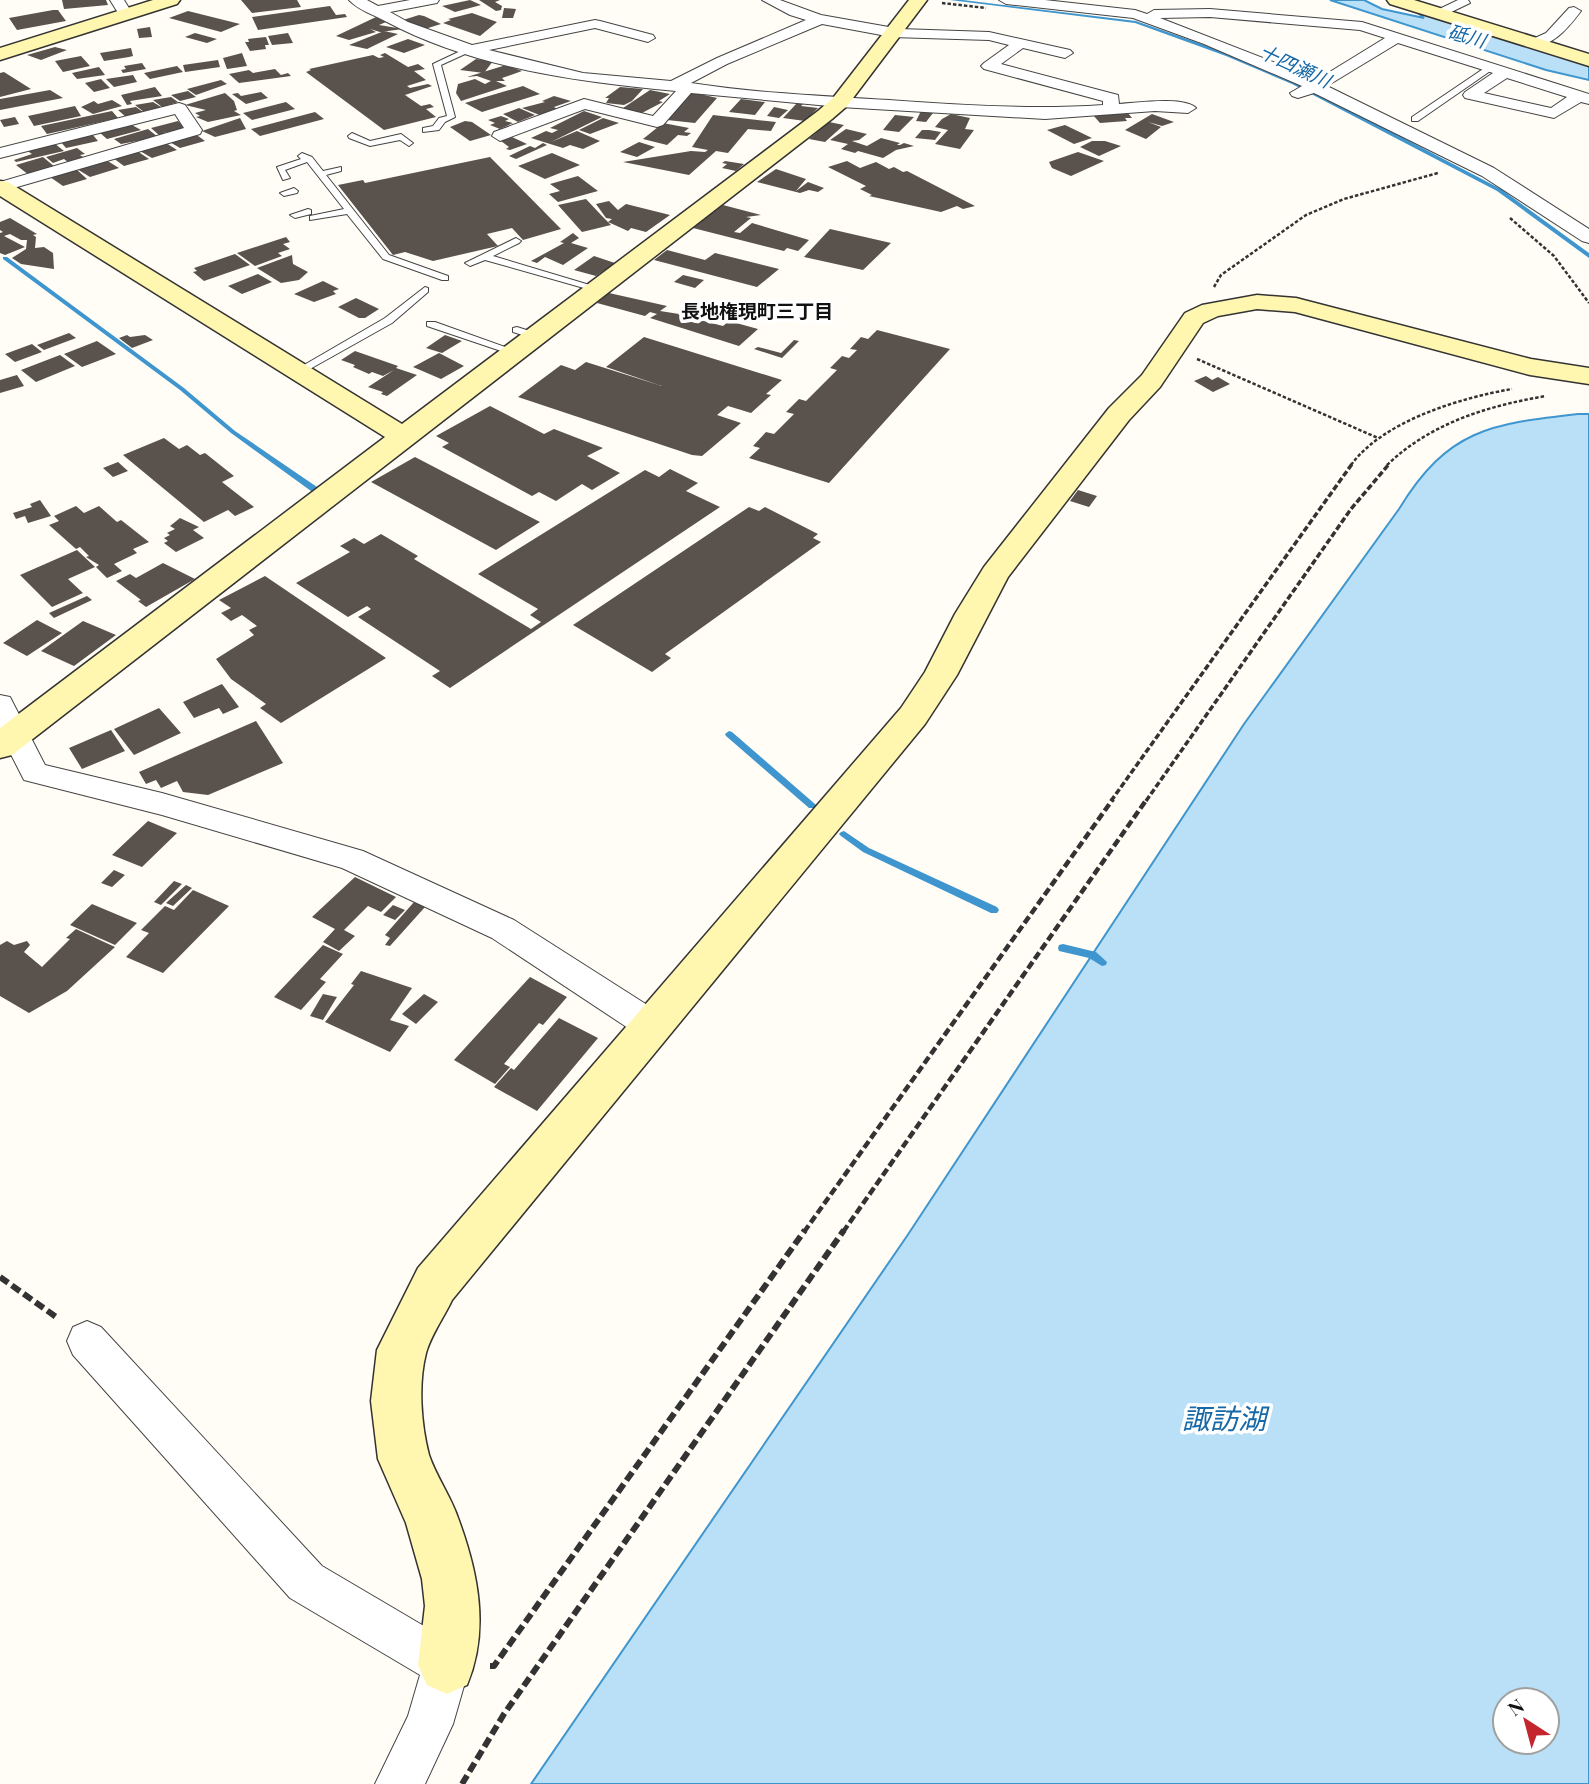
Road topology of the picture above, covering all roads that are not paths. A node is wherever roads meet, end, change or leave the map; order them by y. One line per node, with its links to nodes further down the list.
1 (171, 0): 11 (street)
2 (356, 0): 13 (street)
3 (432, 0): 13 (street)
4 (769, 0): 19 (street)
5 (916, 0): 20 (street)
6 (1006, 0): 10 (street)
7 (1260, 0): 17 (street)
8 (1396, 0): 15 (street)
9 (1464, 3): 15 (street)
10 (1036, 6): 16 (street)
11 (121, 7): 29 (street)
12 (1348, 10): 18 (street)
13 (375, 11): 26 (street)
14 (1574, 11): 24 (street)
15 (1438, 13): 24 (street)
16 (1135, 14): 17 (street); 33 (street)
17 (1258, 16): 21 (street)
18 (1369, 16): 21 (street); 23 (street)
19 (820, 19): 20 (street); 32 (street)
20 (893, 32): 25 (street); 35 (street)
21 (1397, 37): 28 (street); 33 (street)
22 (648, 38): 26 (street)
23 (1440, 39): 28 (street); 34 (street)
24 (1533, 42): 30 (street)
25 (1021, 43): 27 (street); 37 (street)
26 (472, 50): 32 (street); 39 (lane)
27 (1065, 53)
28 (1451, 53): 31 (street)
29 (0, 54)
30 (1589, 60)
31 (1499, 69): 34 (street); 34 (street); 38 (lane)
32 (681, 87): 35 (street); 41 (street)
33 (1306, 90): 50 (street)
34 (1586, 94)
35 (840, 102): 37 (street); 55 (street)
36 (1188, 107): 37 (street)
37 (1110, 109)
38 (1415, 119)
39 (426, 130)
40 (352, 136): 42 (lane)
41 (500, 136)
42 (409, 143)
43 (0, 153): 47 (street)
44 (338, 169): 45 (lane)
45 (320, 174): 46 (lane); 48 (lane)
46 (286, 178)
47 (1, 187): 59 (street)
48 (349, 211): 49 (lane); 54 (lane)
49 (295, 215)
50 (1589, 237)
51 (516, 241): 52 (lane)
52 (484, 257): 53 (lane); 55 (lane)
53 (470, 263)
54 (445, 278)
55 (597, 289): 58 (street)
56 (418, 292): 59 (lane)
57 (430, 324): 58 (lane)
58 (522, 339): 61 (street)
59 (297, 372): 61 (street)
60 (1589, 376): 66 (street)
61 (402, 436): 63 (street)
62 (0, 704): 63 (street)
63 (7, 740): 64 (street)
64 (640, 1018)
65 (87, 1341): 66 (street)
66 (447, 1665): 67 (street)
67 (399, 1784)

